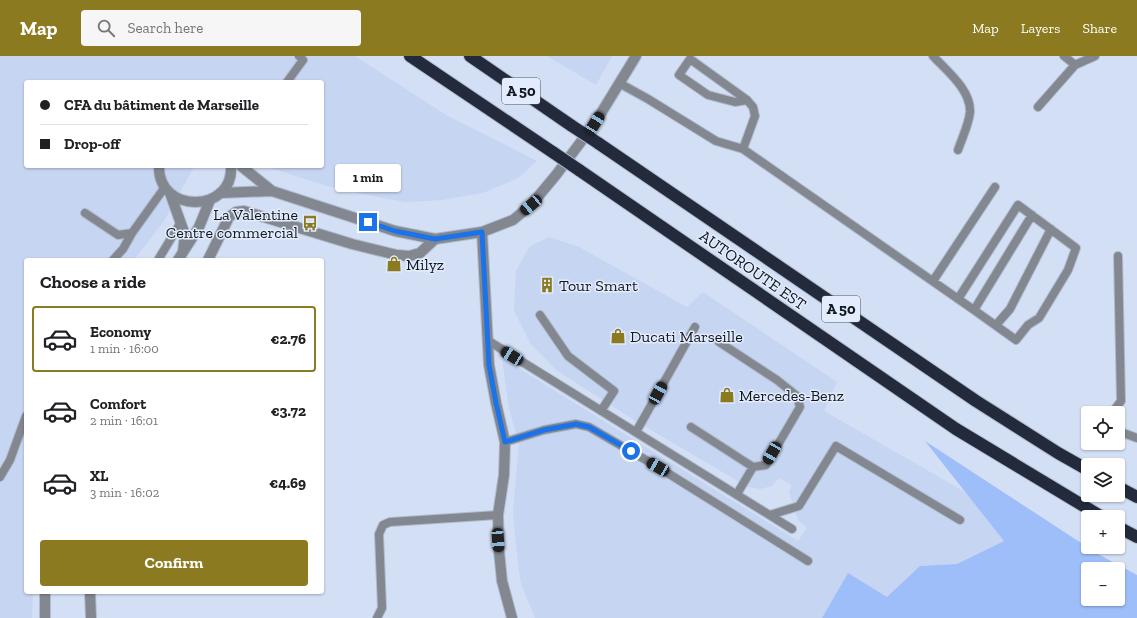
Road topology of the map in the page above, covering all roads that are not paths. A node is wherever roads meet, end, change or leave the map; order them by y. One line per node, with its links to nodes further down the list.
1 (298, 56): 10 (lane)
2 (404, 56): 12 (highway)
3 (410, 56): 12 (highway, AUTOROUTE EST / A 50)
4 (470, 56): 53 (highway, AUTOROUTE EST / A 50, bridge)
5 (636, 56): 11 (street)
6 (933, 56): 16 (lane)
7 (1064, 56): 9 (lane)
8 (1094, 56): 9 (lane)
9 (1075, 65): 14 (lane)
10 (288, 80)
11 (620, 83): 15 (lane); 29 (street)
12 (456, 87): 59 (highway, AUTOROUTE EST / A 50, bridge)
13 (748, 100): 13 (lane); 15 (lane)
14 (1038, 107)
15 (743, 149): 37 (lane)
16 (958, 150)
17 (159, 168): 21 (street)
18 (232, 168): 23 (street)
19 (243, 168): 22 (street)
20 (996, 187): 37 (lane)
21 (168, 190): 24 (street); 27 (street); 30 (lane)
22 (272, 191): 23 (street); 31 (street)
23 (220, 193): 24 (street)
24 (210, 200): 35 (street)
25 (85, 213): 30 (lane)
26 (1032, 215): 28 (lane); 38 (lane); 39 (lane)
27 (181, 222): 34 (lane); 35 (street)
28 (1050, 229): 41 (lane); 41 (lane)
29 (482, 232): 31 (street); 43 (street)
30 (132, 233): 33 (lane)
31 (435, 239): 36 (street)
32 (1118, 256): 45 (lane)
33 (115, 258)
34 (159, 258)
35 (180, 258)
36 (209, 258)
37 (933, 281): 38 (lane)
38 (958, 299): 39 (lane)
39 (974, 310): 41 (lane)
40 (540, 315): 46 (lane)
41 (996, 325)
42 (695, 327): 49 (lane)
43 (487, 340): 46 (lane); 52 (street)
44 (719, 342): 54 (lane)
45 (1117, 406)
46 (601, 411): 49 (lane)
47 (24, 422): 55 (lane)
48 (691, 427): 54 (lane)
49 (636, 432): 57 (lane)
50 (1125, 434): 51 (lane)
51 (1137, 438)
52 (505, 442): 60 (street); 66 (lane)
53 (1081, 466)
54 (753, 467): 57 (lane)
55 (0, 477)
56 (1125, 490): 58 (highway)
57 (737, 494): 61 (lane)
58 (1137, 497)
59 (1090, 510)
60 (498, 515): 71 (lane); 72 (street)
61 (770, 515): 62 (lane); 63 (lane)
62 (960, 520)
63 (792, 529)
64 (1125, 531): 65 (highway)
65 (1137, 537)
66 (808, 561)
67 (46, 594): 69 (street)
68 (90, 594): 70 (street)
69 (45, 618)
70 (91, 618)
71 (377, 618)
72 (512, 618)

